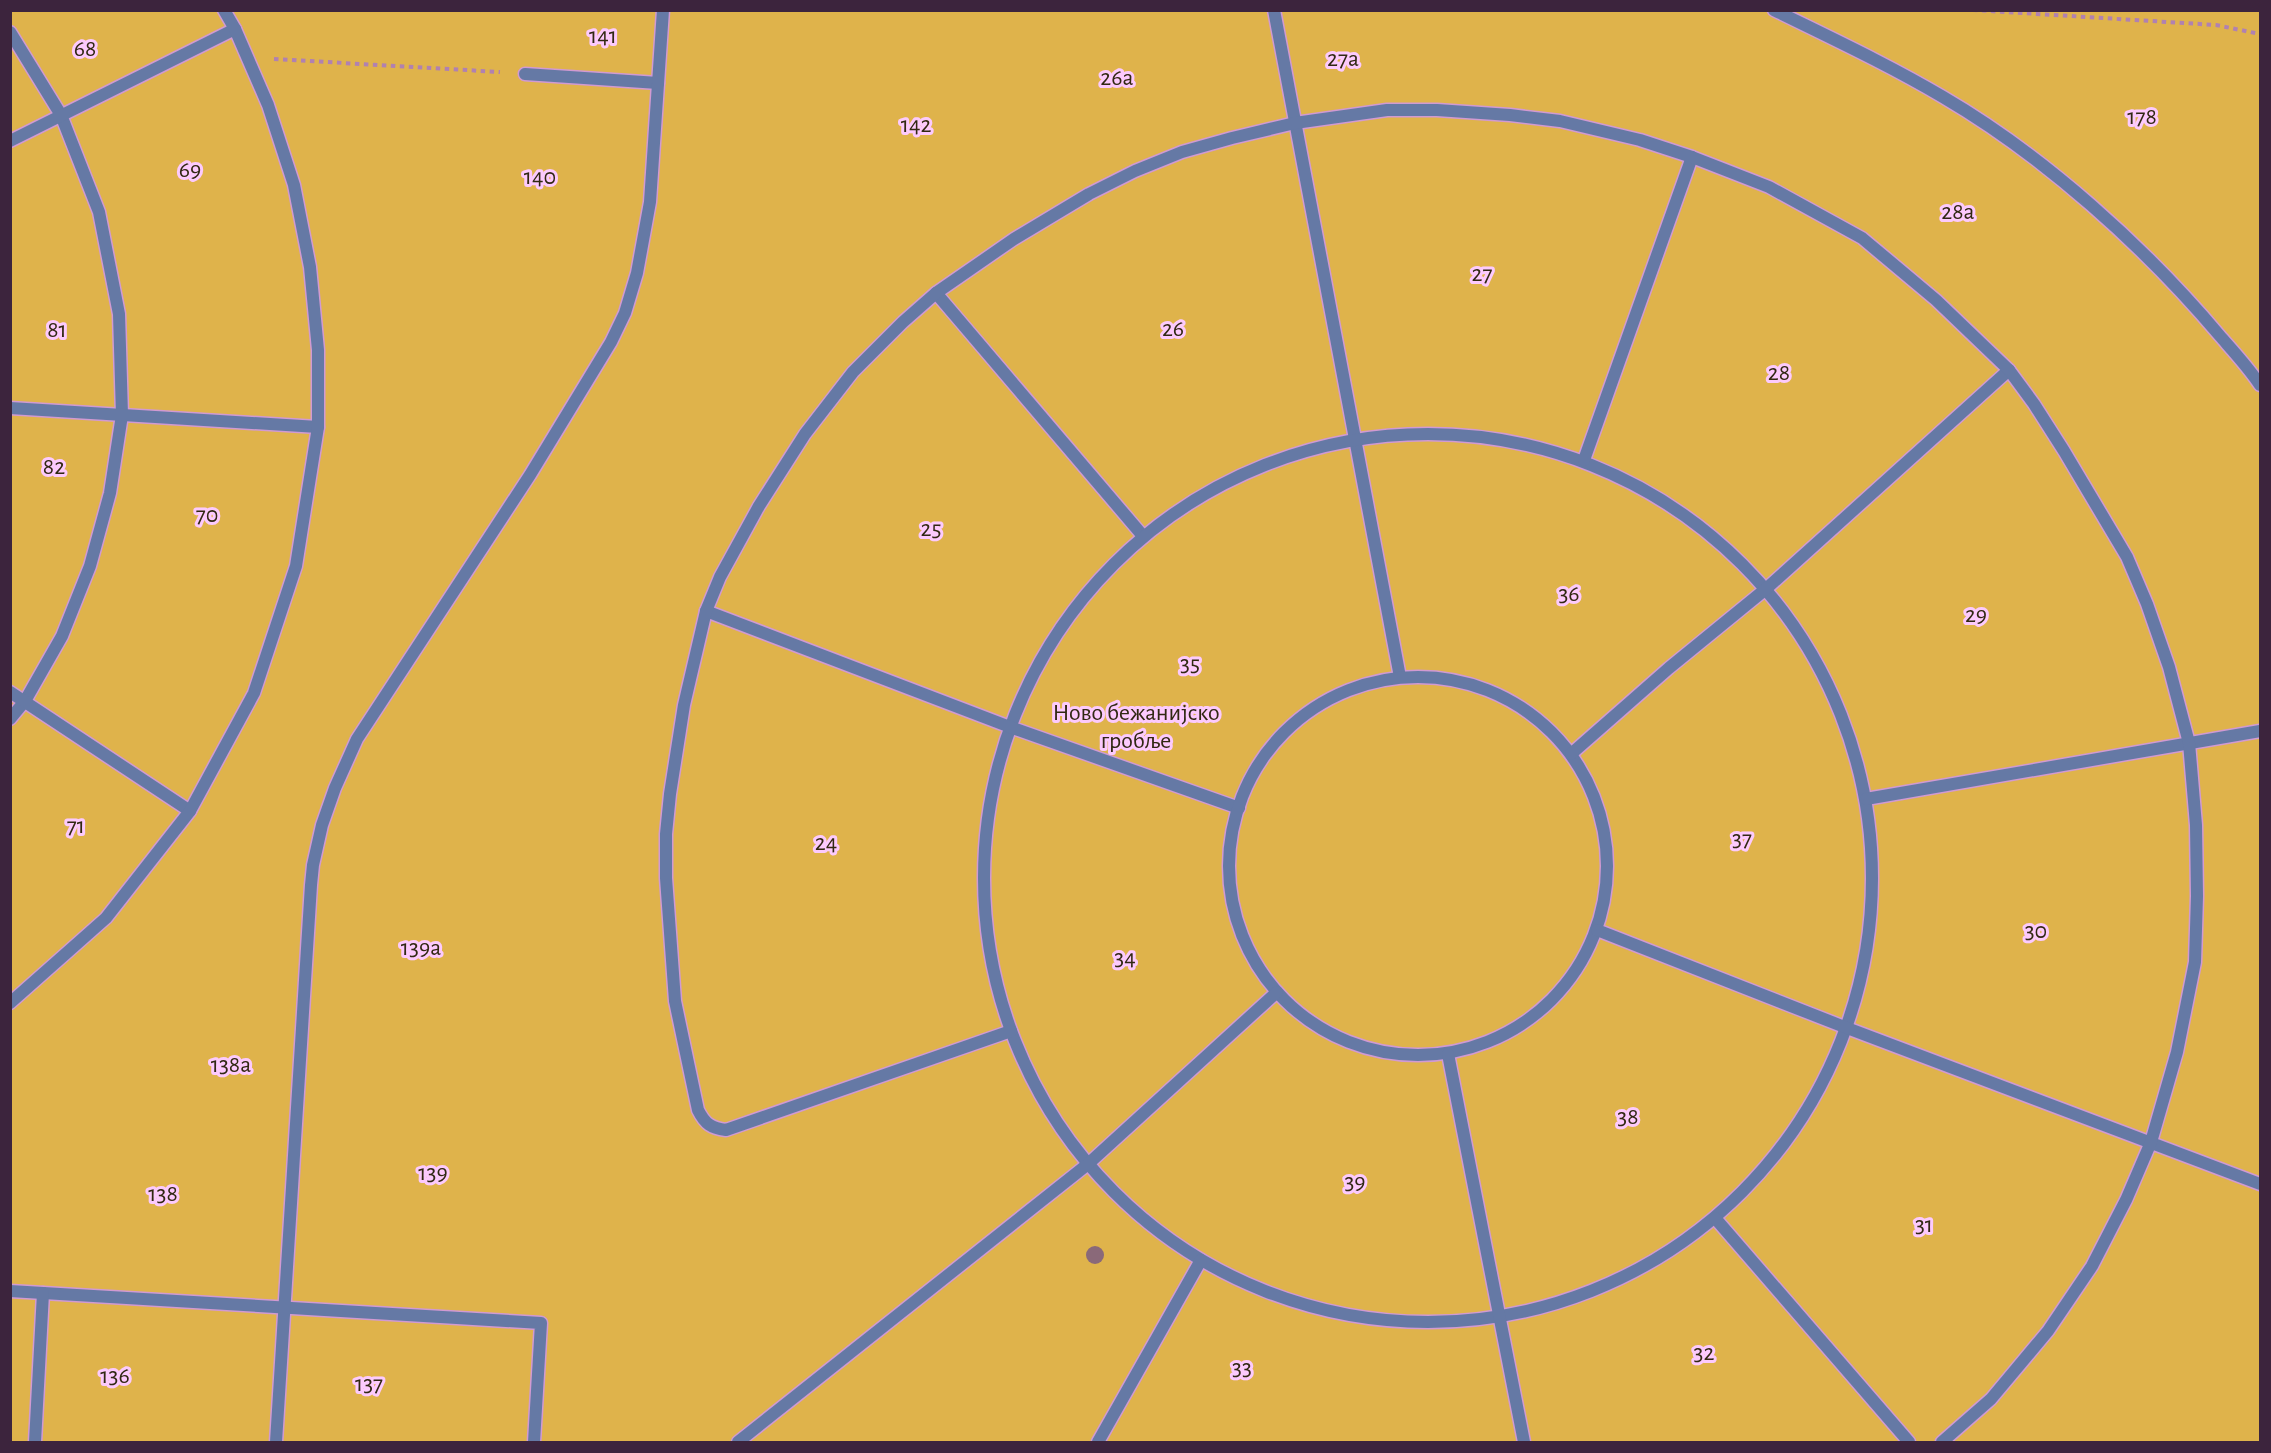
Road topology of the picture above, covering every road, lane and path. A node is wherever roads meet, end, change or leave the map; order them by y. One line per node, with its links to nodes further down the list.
1 (224, 10): 6 (lane)
2 (663, 10): 11 (lane)
3 (1274, 10): 13 (lane)
4 (1774, 10): 18 (lane)
5 (1973, 10): 8 (path)
6 (235, 28): 9 (lane); 12 (lane)
7 (10, 32): 12 (lane)
8 (2260, 34)
9 (250, 64): 10 (path); 21 (lane)
10 (525, 74): 11 (lane)
11 (657, 82): 51 (lane)
12 (61, 116): 14 (lane); 20 (lane)
13 (1295, 123): 15 (lane); 16 (lane); 22 (lane)
14 (10, 141)
15 (1692, 157): 17 (lane); 23 (lane)
16 (936, 294): 24 (lane); 26 (lane)
17 (2009, 370): 25 (lane); 33 (lane)
18 (2260, 385)
19 (10, 408): 20 (lane)
20 (122, 416): 21 (lane); 29 (lane)
21 (318, 427): 37 (lane)
22 (1355, 438): 23 (lane); 24 (lane); 27 (lane)
23 (1584, 460): 25 (lane)
24 (1143, 536): 31 (lane)
25 (1767, 588): 34 (lane); 35 (lane)
26 (706, 611): 31 (lane); 42 (lane)
27 (1401, 677): 34 (lane); 36 (lane)
28 (10, 692): 29 (lane)
29 (25, 701): 30 (lane); 37 (lane)
30 (10, 719)
31 (1010, 727): 36 (lane); 42 (lane)
32 (2260, 731): 33 (lane)
33 (2189, 743): 35 (lane); 44 (lane)
34 (1571, 754): 38 (lane)
35 (1866, 799): 41 (lane)
36 (1239, 808): 39 (lane)
37 (190, 811): 40 (lane)
38 (1597, 930): 41 (lane); 43 (lane)
39 (1277, 992): 43 (lane); 45 (lane)
40 (10, 1003)
41 (1847, 1028): 44 (lane); 47 (lane)
42 (1011, 1031): 45 (lane)
43 (1448, 1054): 52 (lane)
44 (2151, 1142): 46 (lane); 60 (lane)
45 (1088, 1164): 48 (lane); 56 (lane)
46 (2260, 1184)
47 (1715, 1218): 52 (lane); 59 (lane)
48 (1201, 1260): 52 (lane); 57 (lane)
49 (10, 1292): 50 (lane)
50 (43, 1293): 51 (lane); 53 (lane)
51 (285, 1308): 54 (lane); 55 (lane)
52 (1500, 1317): 58 (lane)
53 (35, 1443)
54 (276, 1443)
55 (534, 1443)
56 (738, 1443)
57 (1098, 1443)
58 (1524, 1443)
59 (1909, 1443)
60 (1942, 1443)

